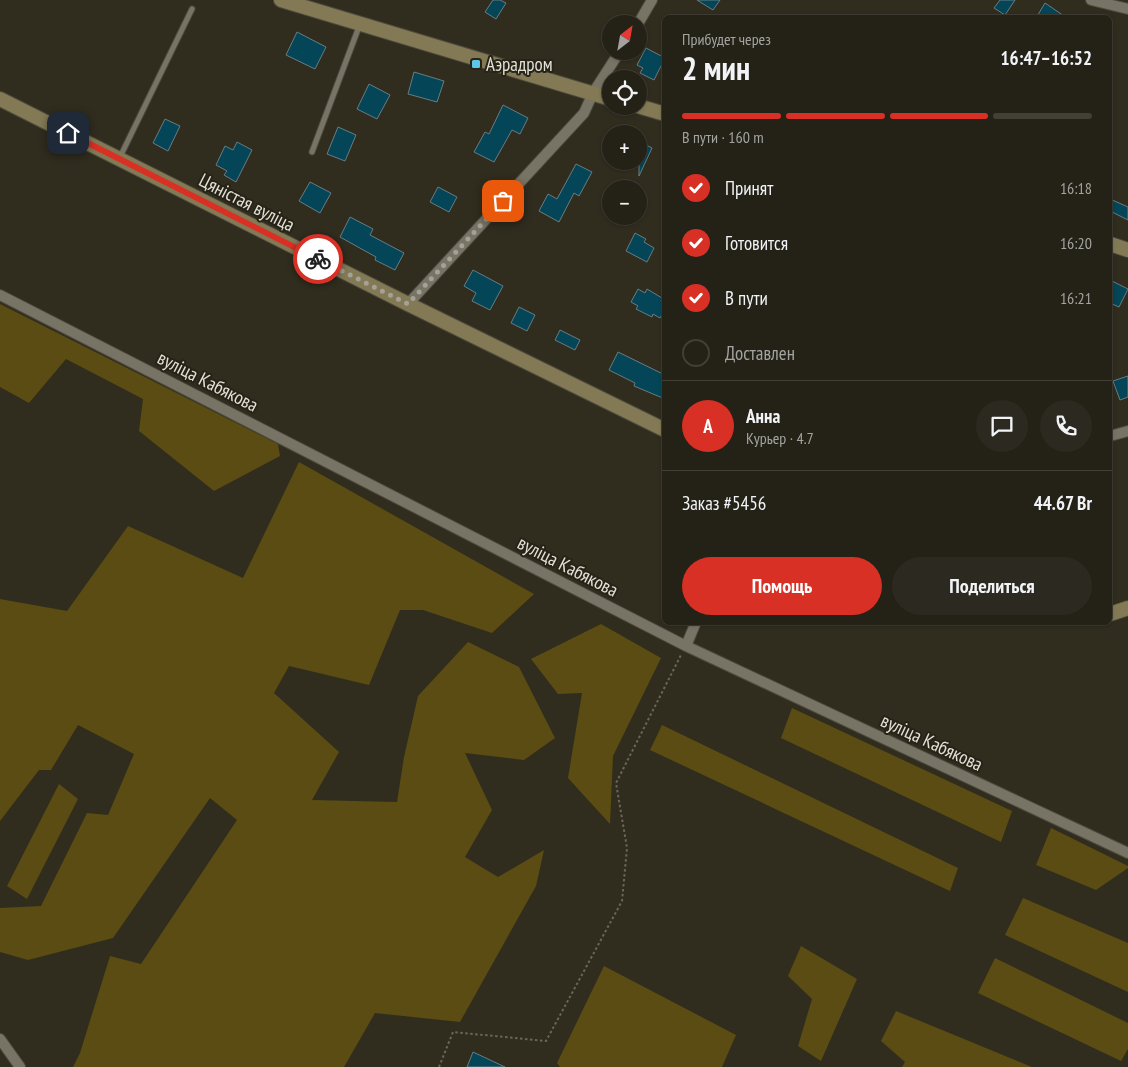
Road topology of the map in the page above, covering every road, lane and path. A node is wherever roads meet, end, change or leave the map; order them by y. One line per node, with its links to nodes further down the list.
1 (281, 0): 7 (street)
2 (652, 0): 6 (street)
3 (1091, 0): 5 (street)
4 (192, 9): 15 (lane)
5 (1128, 9)
6 (643, 15)
7 (360, 24): 9 (street); 14 (lane)
8 (614, 60): 9 (street)
9 (593, 93): 10 (street); 19 (street)
10 (602, 96)
11 (0, 99): 15 (street, Цяністая вуліца)
12 (647, 109): 13 (street)
13 (662, 113)
14 (312, 152)
15 (120, 158): 19 (street, Цяністая вуліца)
16 (1112, 245): 17 (street)
17 (1128, 250)
18 (0, 295): 26 (street, вуліца Кабякова)
19 (408, 304): 20 (street, Цяністая вуліца)
20 (662, 429)
21 (1128, 431): 22 (street)
22 (1112, 435)
23 (1128, 608): 24 (street)
24 (1112, 613)
25 (695, 625): 26 (street)
26 (686, 646): 27 (street, вуліца Кабякова); 30 (path)
27 (1128, 853)
28 (0, 1040): 29 (street)
29 (20, 1067)
30 (439, 1067)

